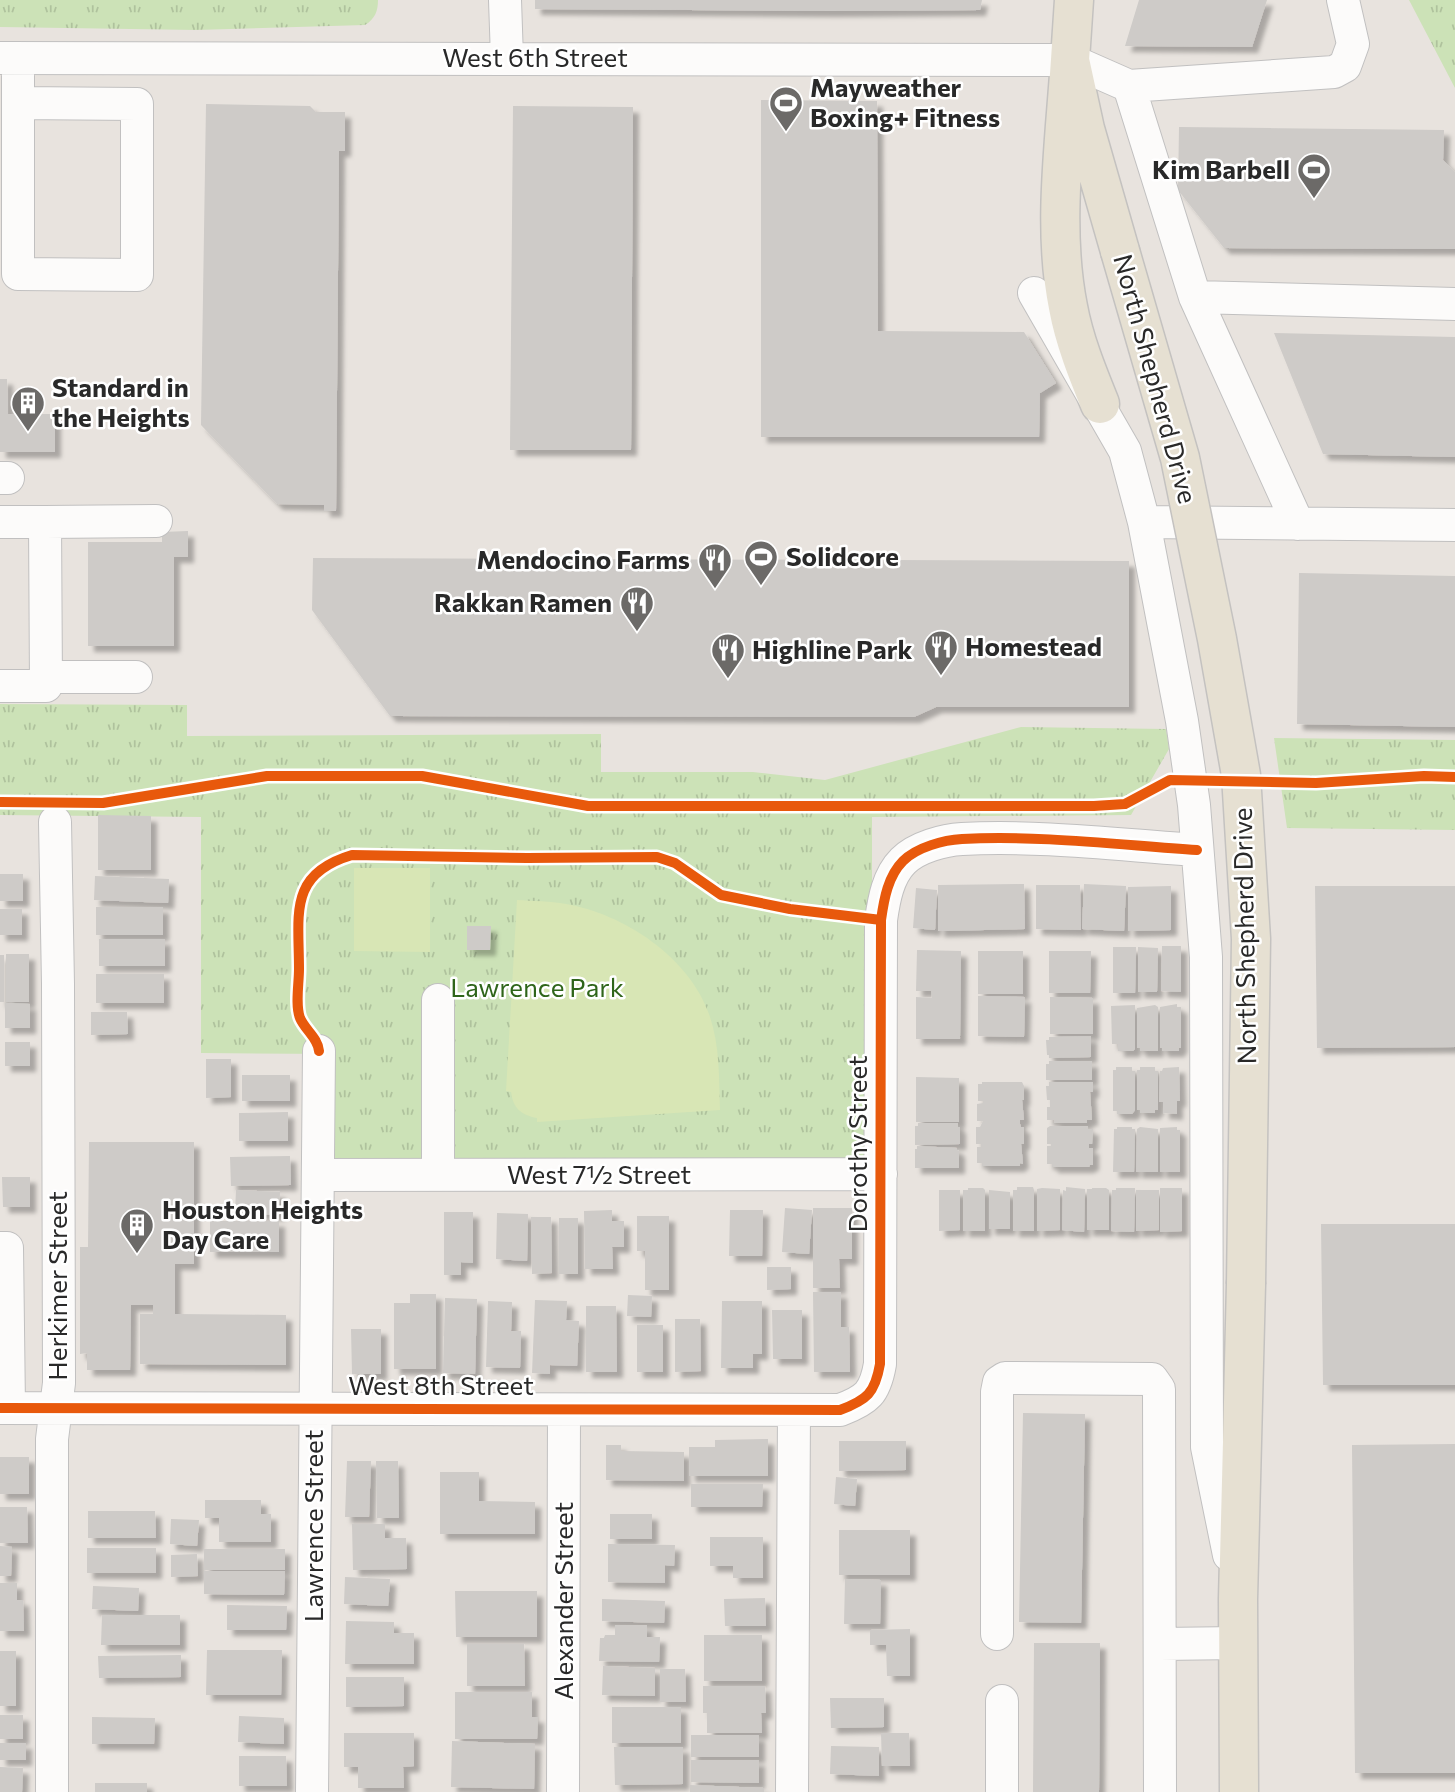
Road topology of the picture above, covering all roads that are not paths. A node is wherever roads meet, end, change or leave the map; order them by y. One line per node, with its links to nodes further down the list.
1 (505, 0): 5 (street)
2 (1074, 0): 6 (main road, North Shepherd Drive)
3 (1343, 0): 7 (street)
4 (9, 58): 5 (street, West 6th Street); 8 (street)
5 (507, 58): 6 (street, West 6th Street)
6 (1070, 60): 7 (street); 12 (main road); 36 (main road, North Shepherd Drive, bridge)
7 (1129, 86): 10 (street)
8 (18, 103): 8 (street)
9 (1034, 293): 12 (street, North Shepherd Drive)
10 (1195, 297): 11 (street); 17 (street)
11 (1455, 304)
12 (1100, 404): 16 (street, North Shepherd Drive)
13 (156, 521): 15 (street)
14 (0, 522): 15 (street)
15 (45, 522): 19 (street)
16 (1144, 523): 17 (street); 23 (street, North Shepherd Drive)
17 (1298, 524): 18 (street)
18 (1455, 525)
19 (46, 677): 20 (street); 21 (street)
20 (136, 677)
21 (0, 686)
22 (55, 822): 32 (street, Herkimer Street)
23 (1197, 850): 26 (street, Dorothy Street); 36 (street, North Shepherd Drive)
24 (439, 1000): 28 (street)
25 (319, 1051): 27 (street, Lawrence Street)
26 (881, 1174): 28 (street, West 7½ Street); 30 (street, Dorothy Street)
27 (318, 1175): 28 (street, West 7½ Street); 33 (street, Lawrence Street)
28 (438, 1175)
29 (0, 1248): 31 (street)
30 (873, 1388): 35 (street, West 8th Street)
31 (4, 1408): 32 (street, West 8th Street)
32 (56, 1408): 33 (street, West 8th Street); 41 (street, Herkimer Street)
33 (315, 1408): 34 (street, West 8th Street); 42 (street, Lawrence Street)
34 (564, 1410): 35 (street, West 8th Street); 43 (street, Alexander Street)
35 (794, 1410): 44 (street)
36 (1238, 1599): 38 (main road, North Shepherd Drive)
37 (997, 1634): 39 (street)
38 (1238, 1643): 39 (street); 47 (main road, North Shepherd Drive)
39 (1160, 1644): 46 (street)
40 (1002, 1701): 45 (street)
41 (52, 1792)
42 (312, 1792)
43 (563, 1792)
44 (792, 1792)
45 (1002, 1792)
46 (1160, 1792)
47 (1239, 1792)

